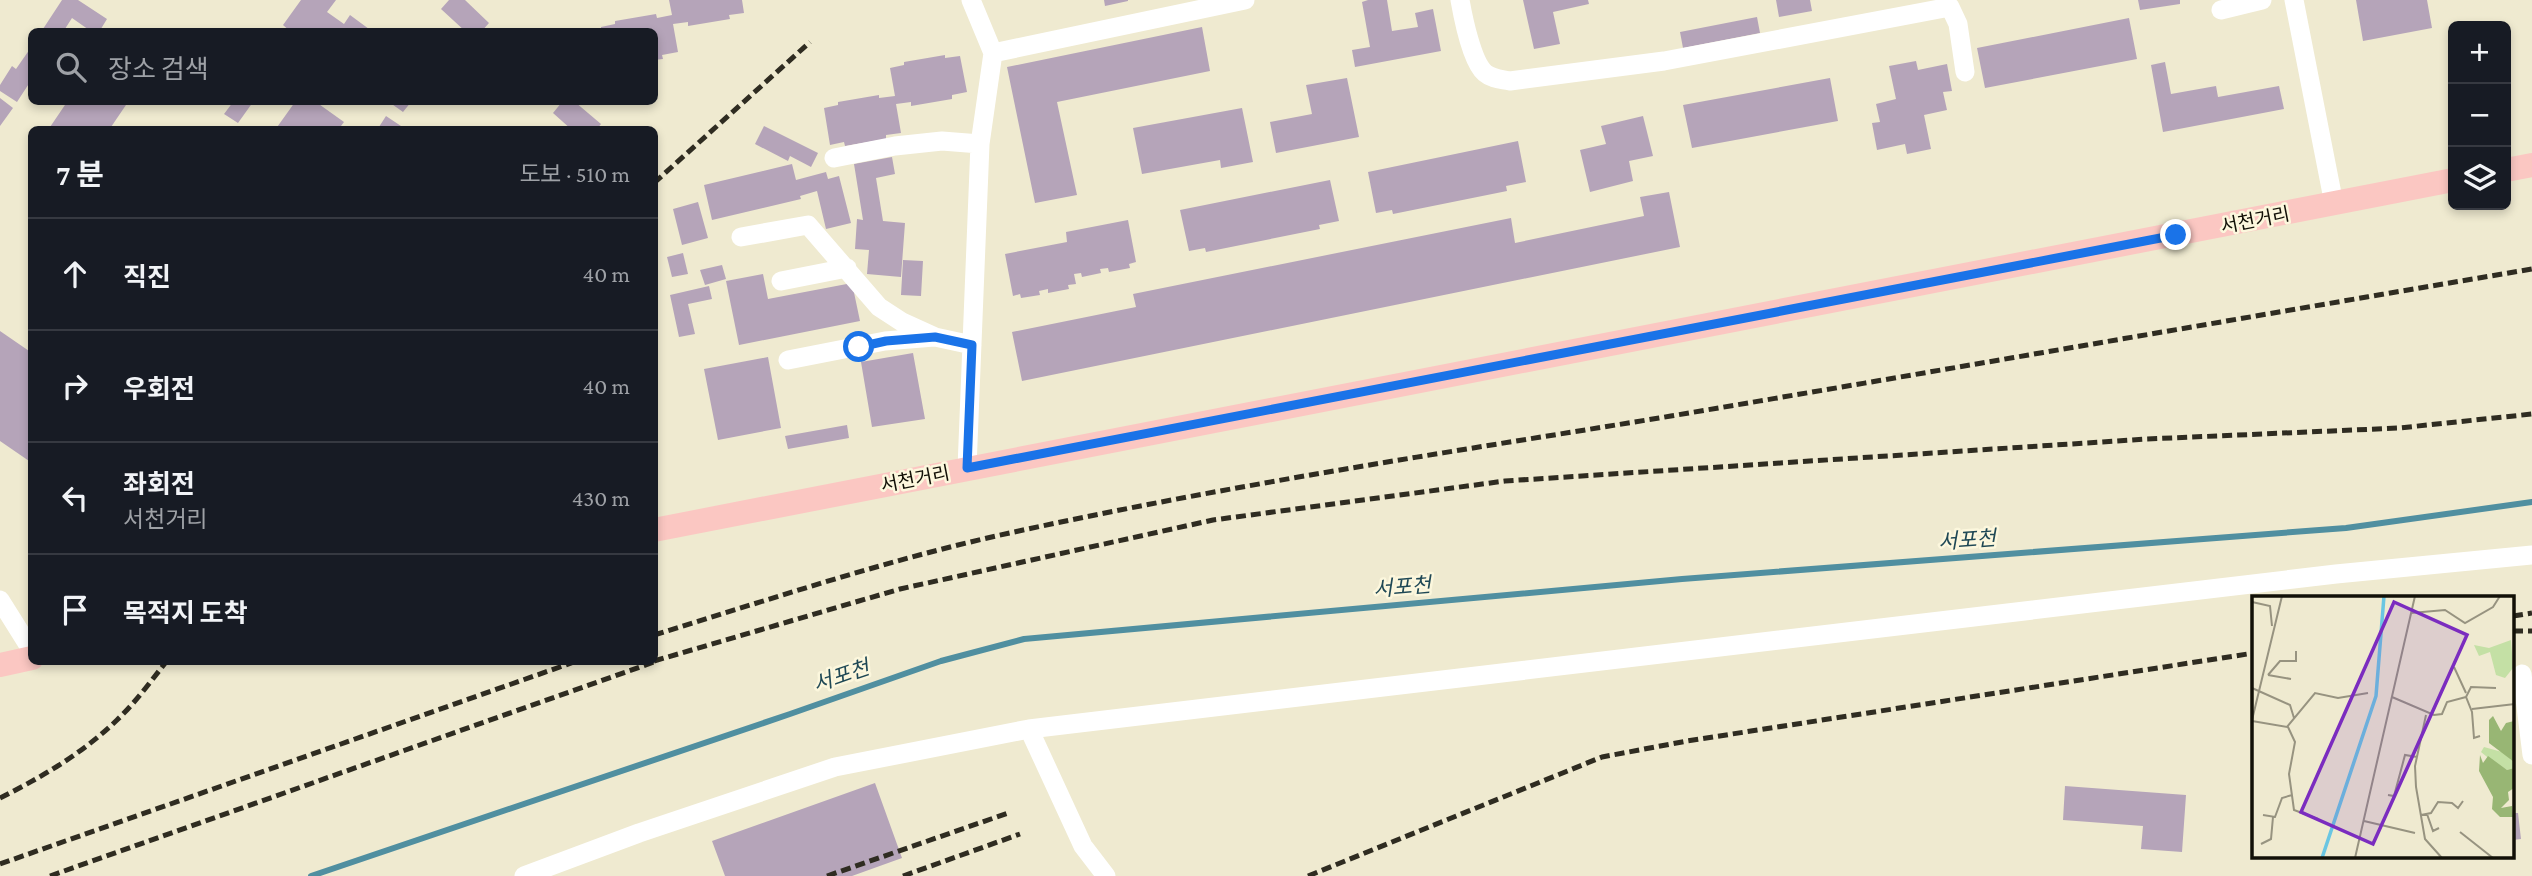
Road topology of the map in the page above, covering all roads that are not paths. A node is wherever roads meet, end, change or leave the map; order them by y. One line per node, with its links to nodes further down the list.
1 (971, 0): 7 (street)
2 (1245, 0): 7 (street)
3 (1460, 0): 8 (street)
4 (2262, 0): 6 (street)
5 (2294, 0): 14 (street)
6 (2221, 10)
7 (993, 53): 9 (street)
8 (1965, 72)
9 (980, 144): 10 (street); 19 (street)
10 (834, 158)
11 (2532, 165): 12 (main road)
12 (2511, 169)
13 (2448, 181): 14 (main road, 서천거리)
14 (2334, 204): 21 (main road, 서천거리)
15 (741, 237): 16 (street)
16 (847, 268): 17 (street); 18 (street)
17 (780, 281)
18 (935, 337): 19 (street); 20 (street)
19 (972, 345): 21 (street)
20 (788, 360)
21 (967, 468): 22 (main road, 서천거리)
22 (658, 529)
23 (2532, 555): 29 (street)
24 (1, 603): 25 (street)
25 (28, 645)
26 (28, 660): 27 (main road)
27 (0, 665)
28 (2522, 674): 30 (street)
29 (1029, 729): 31 (street); 32 (street)
30 (2532, 755)
31 (524, 876)
32 (1106, 876)

